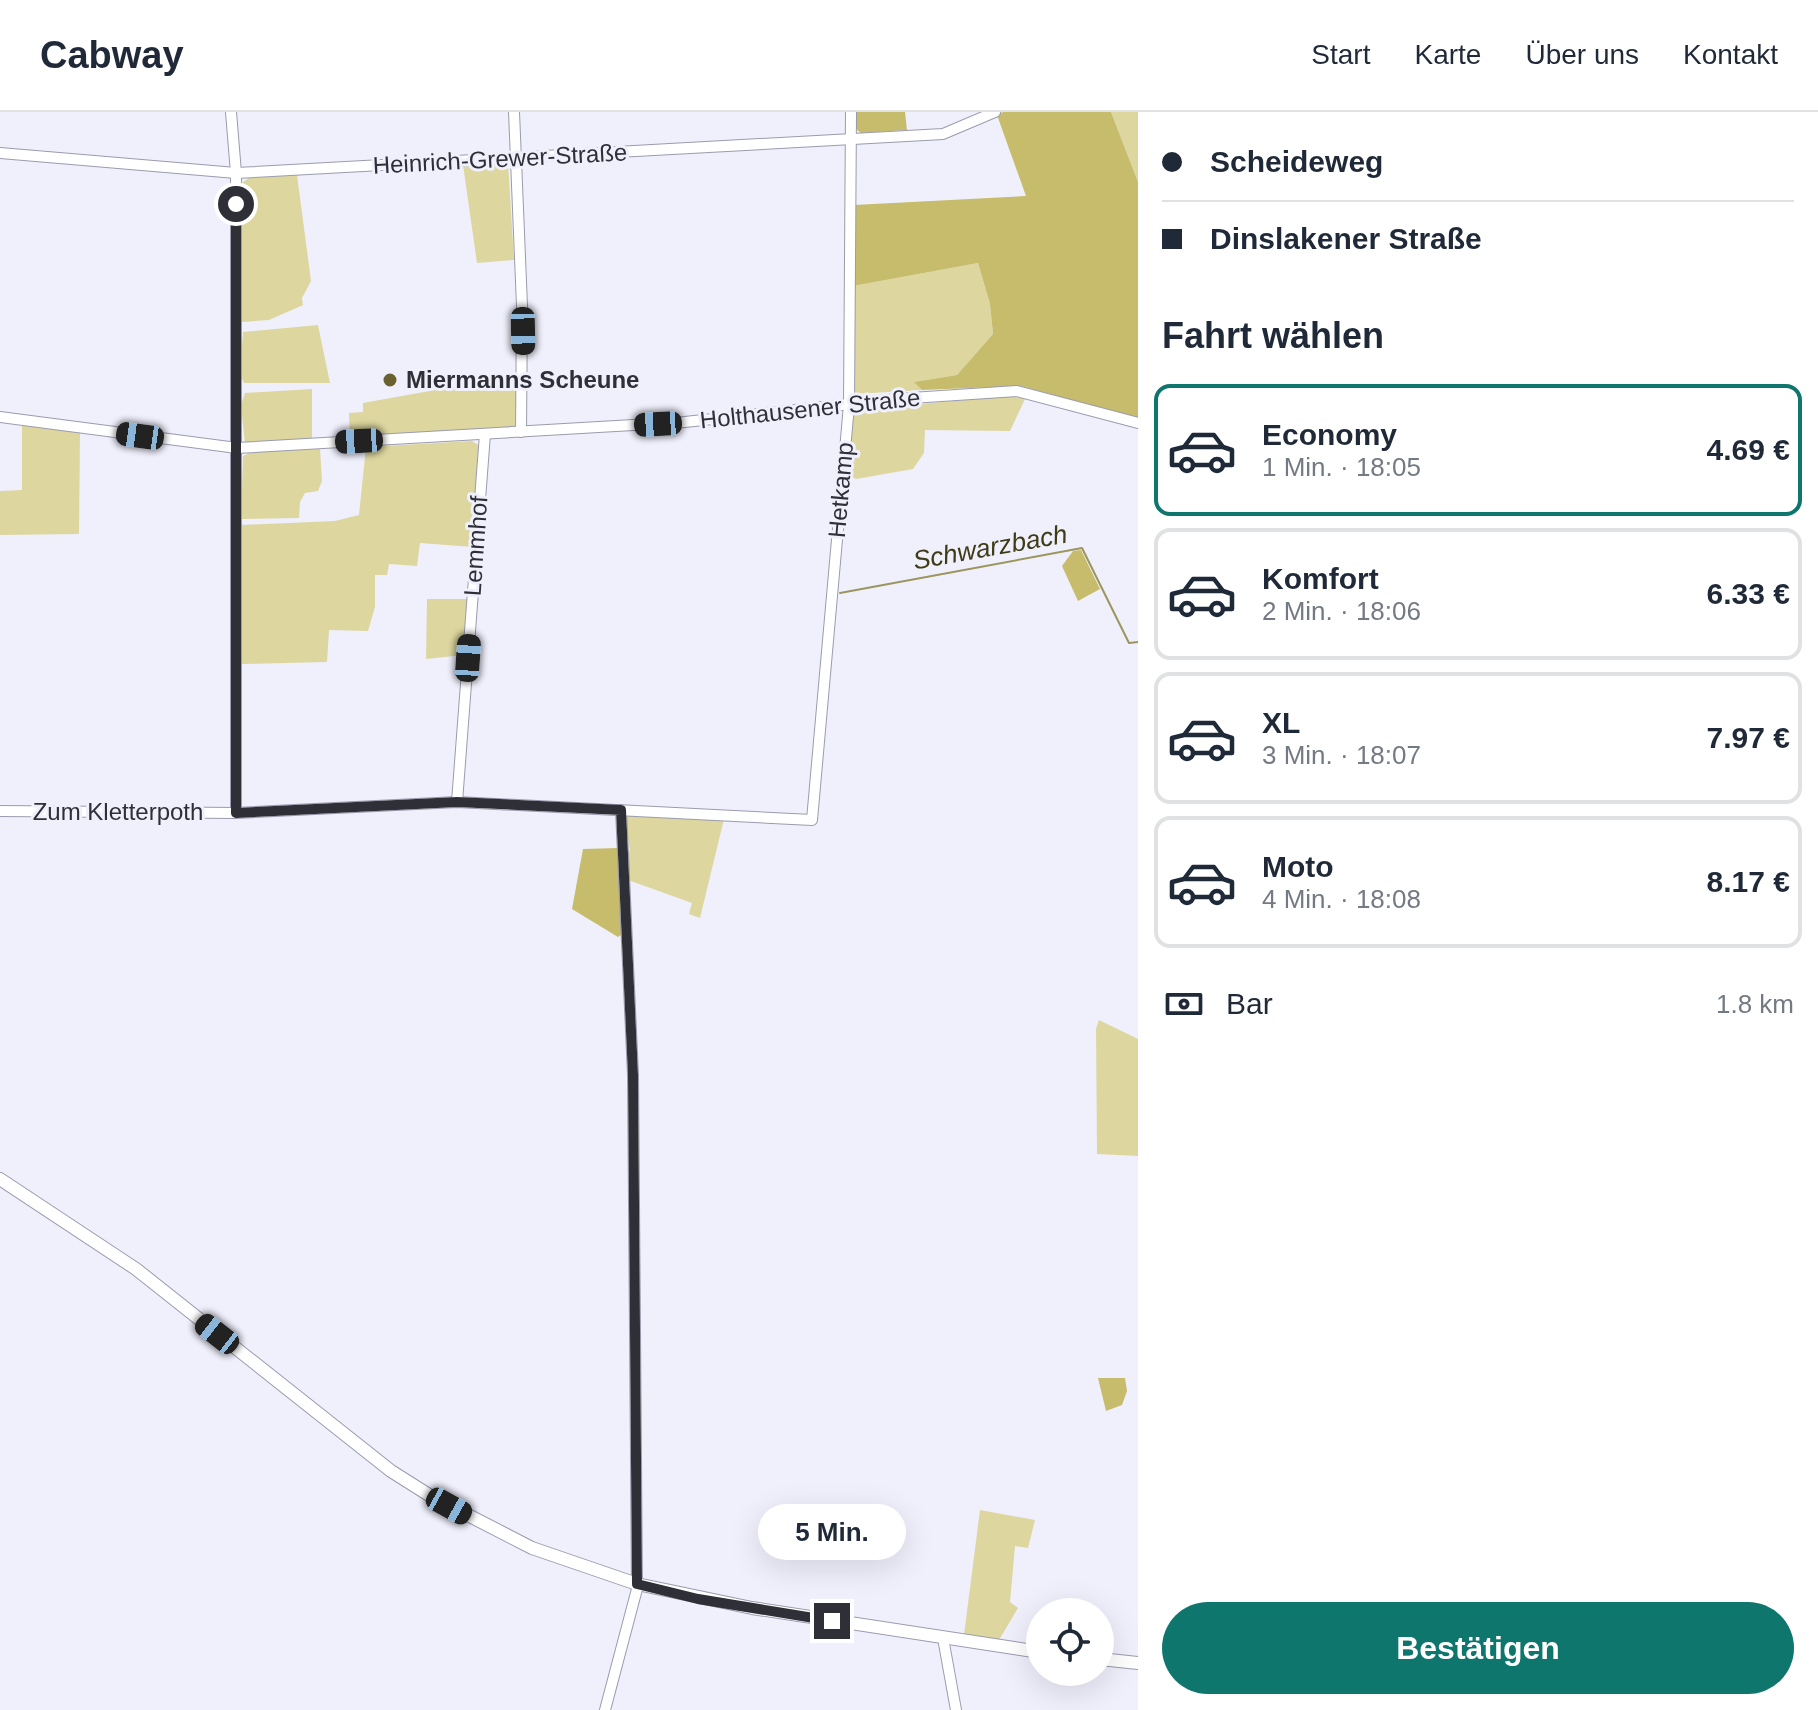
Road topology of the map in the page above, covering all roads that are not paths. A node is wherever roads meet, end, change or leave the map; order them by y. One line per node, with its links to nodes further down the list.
1 (231, 112): 8 (street)
2 (514, 112): 7 (street)
3 (851, 112): 5 (street, Hetkamp)
4 (995, 112): 5 (street, Heinrich-Grewer-Straße)
5 (851, 140): 7 (street, Heinrich-Grewer-Straße); 9 (street, Hetkamp)
6 (0, 153): 8 (street, Heinrich-Grewer-Straße)
7 (515, 158): 8 (street, Heinrich-Grewer-Straße); 12 (street)
8 (236, 173): 14 (street)
9 (849, 405): 11 (street, Holthausener Straße); 12 (street, Holthausener Straße); 19 (street, Hetkamp)
10 (0, 417): 14 (street, Holthausener Straße)
11 (1138, 423)
12 (521, 432): 13 (street, Holthausener Straße)
13 (485, 434): 14 (street, Holthausener Straße); 15 (street, Lemmhof)
14 (237, 448): 18 (street)
15 (457, 802): 16 (street, Zum Kletterpoth); 18 (street, Zum Kletterpoth)
16 (621, 810): 19 (street, Zum Kletterpoth); 21 (street)
17 (0, 811): 18 (street, Zum Kletterpoth)
18 (236, 813)
19 (812, 820)
20 (0, 1179): 21 (main road)
21 (637, 1584): 22 (main road); 26 (street)
22 (943, 1638): 23 (main road); 27 (street)
23 (1026, 1650)
24 (1114, 1660): 25 (main road)
25 (1138, 1663)
26 (605, 1710)
27 (956, 1710)

